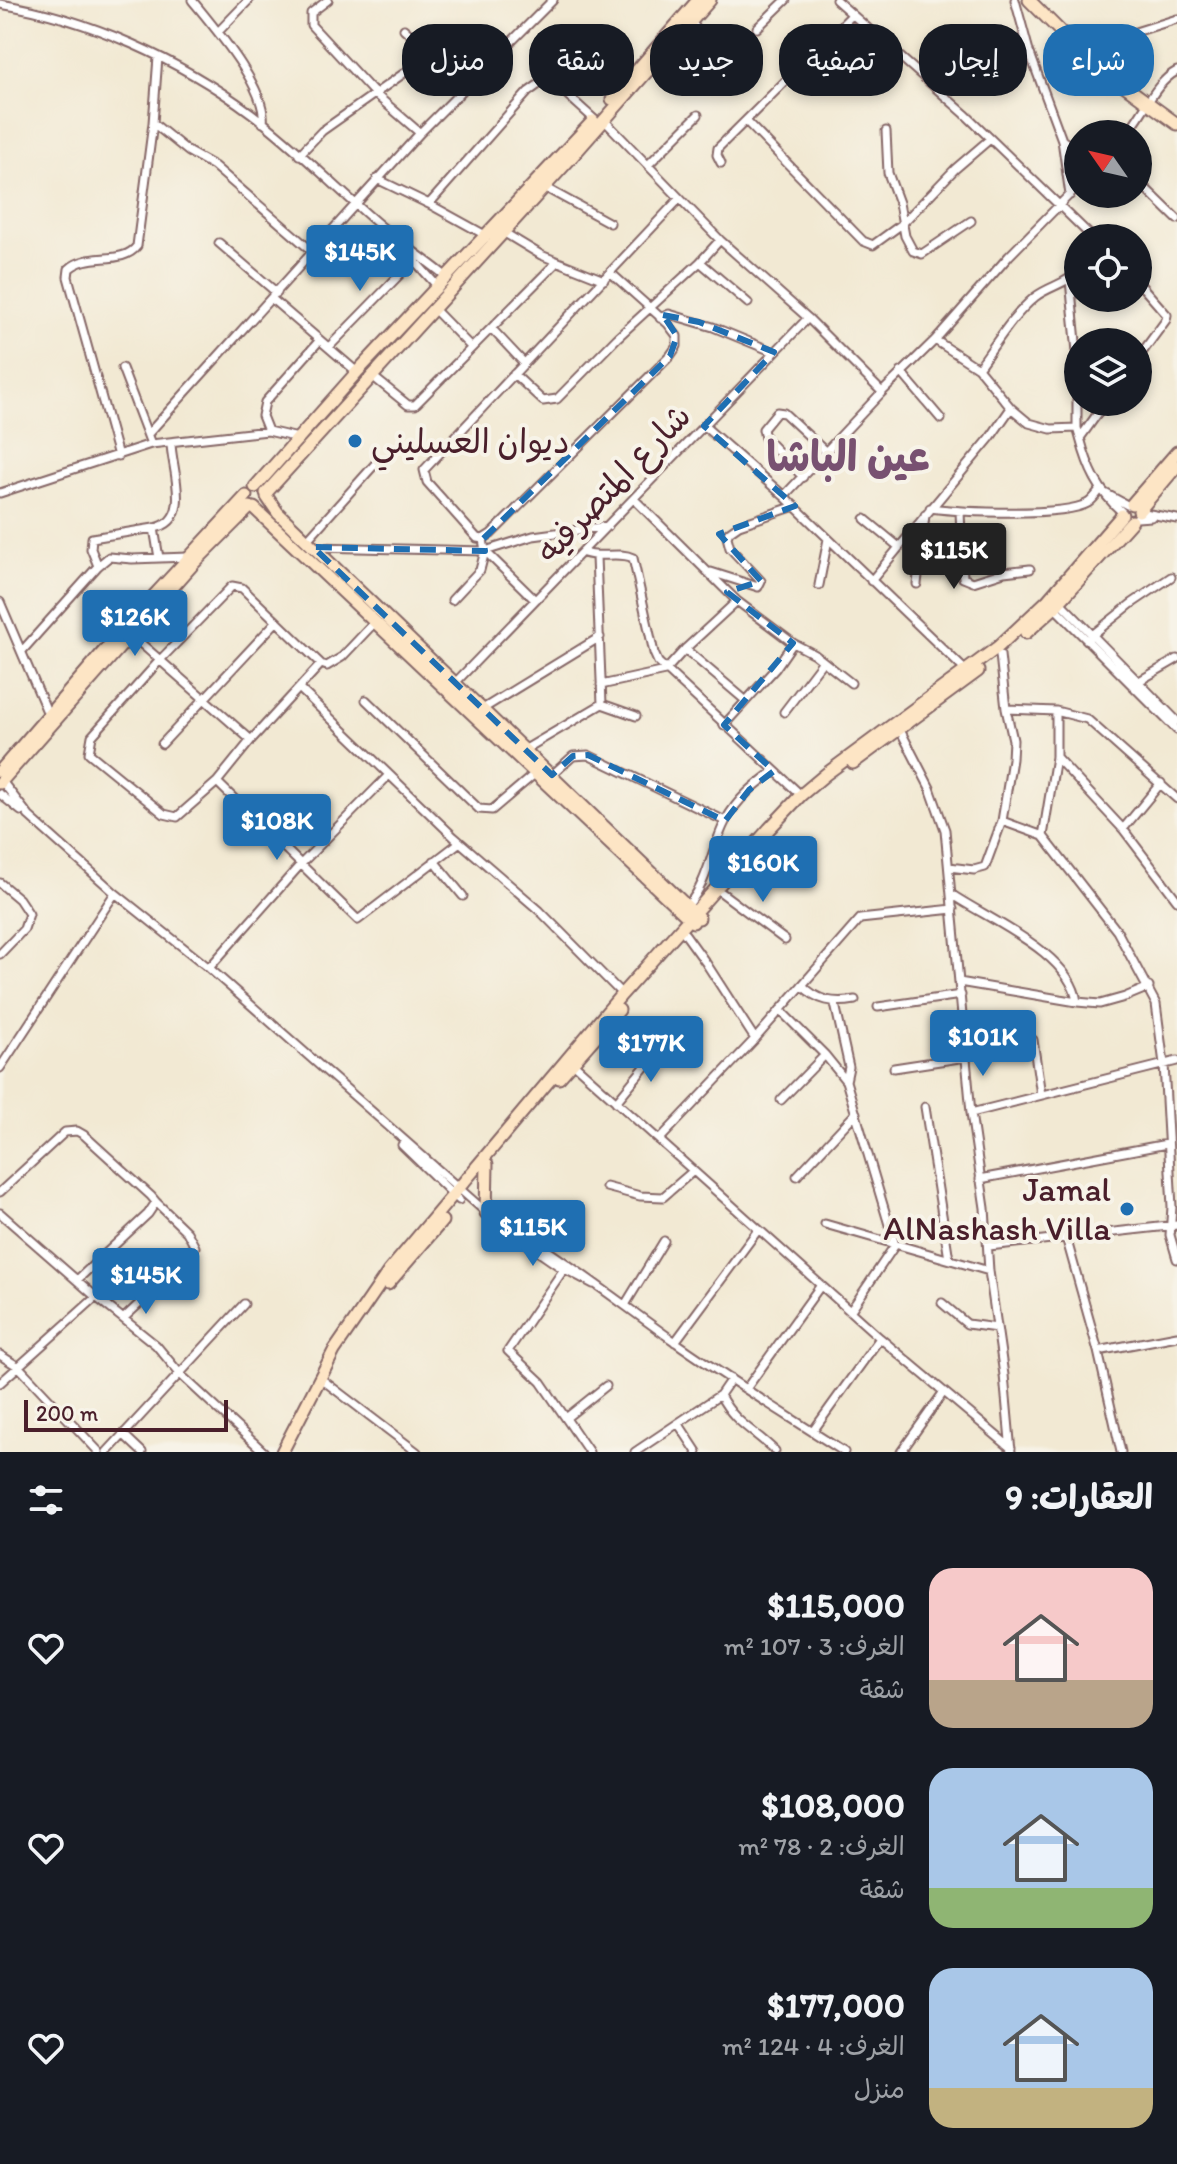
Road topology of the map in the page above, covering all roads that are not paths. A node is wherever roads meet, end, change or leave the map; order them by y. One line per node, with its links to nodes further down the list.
1 (43, 0): 13 (street)
2 (192, 0): 21 (street)
3 (249, 0): 21 (street)
4 (553, 0): 22 (street)
5 (786, 0): 18 (street)
6 (836, 0): 14 (street)
7 (1015, 0): 23 (street)
8 (1029, 0): 30 (street)
9 (1038, 0): 19 (street)
10 (324, 1): 27 (street)
11 (704, 1): 16 (street); 33 (street)
12 (0, 4): 13 (street)
13 (38, 10): 24 (street)
14 (851, 16): 35 (street); 41 (street)
15 (1177, 19): 20 (street)
16 (691, 21): 17 (street); 33 (street)
17 (693, 24)
18 (761, 24)
19 (1061, 24)
20 (1154, 26)
21 (218, 32): 37 (street)
22 (513, 42)
23 (1029, 51): 42 (street)
24 (158, 57): 36 (street); 37 (street)
25 (1177, 71): 30 (street)
26 (402, 74): 27 (street)
27 (375, 94): 40 (street); 44 (street)
28 (459, 96): 40 (street)
29 (1144, 96): 30 (street)
30 (1151, 101): 32 (street); 34 (street); 38 (street)
31 (698, 115): 46 (street)
32 (1177, 117)
33 (599, 120): 46 (street); 48 (street); 53 (street); 62 (street)
34 (1137, 120)
35 (747, 122): 45 (street); 58 (street)
36 (153, 123): 65 (street); 112 (street)
37 (263, 123): 44 (street)
38 (1177, 124)
39 (886, 131): 58 (street)
40 (420, 133): 47 (street)
41 (990, 139): 54 (street); 58 (street)
42 (1062, 140): 43 (street)
43 (1064, 154)
44 (299, 155): 52 (street)
45 (721, 163)
46 (648, 165): 50 (street)
47 (377, 179): 52 (street); 53 (street)
48 (544, 187): 57 (street); 60 (street)
49 (1152, 195): 55 (street)
50 (679, 199): 63 (street); 69 (street)
51 (1064, 202): 54 (street)
52 (356, 204): 61 (street); 65 (street)
53 (429, 204): 62 (street)
54 (1061, 206): 59 (street); 87 (street)
55 (1177, 219)
56 (971, 221): 58 (street)
57 (610, 223)
58 (902, 224)
59 (1079, 224)
60 (503, 232): 67 (street); 71 (street)
61 (393, 236): 66 (street); 71 (street)
62 (487, 236): 71 (street)
63 (720, 240): 68 (street); 83 (street)
64 (219, 243): 74 (street)
65 (313, 252): 74 (street)
66 (414, 260): 73 (street); 88 (street)
67 (557, 262): 70 (street); 84 (street)
68 (700, 262): 76 (street); 78 (street)
69 (611, 273): 70 (street); 78 (street)
70 (604, 280): 91 (street)
71 (452, 281): 73 (street)
72 (1064, 283): 93 (street)
73 (442, 290): 77 (street); 94 (street)
74 (274, 296): 86 (street); 105 (street)
75 (1152, 298): 81 (street)
76 (748, 303)
77 (433, 308): 89 (street); 97 (street)
78 (648, 308): 82 (street); 96 (street)
79 (1073, 312): 103 (street)
80 (1177, 314): 81 (street)
81 (1167, 315): 85 (street)
82 (660, 318): 90 (street); 130 (street)
83 (808, 318): 90 (street, شارع المتصرفيه); 98 (street)
84 (492, 329): 89 (street); 91 (street)
85 (1152, 339)
86 (320, 340): 88 (street); 104 (street)
87 (935, 340): 93 (street); 95 (street)
88 (329, 347): 94 (street)
89 (471, 347): 97 (street)
90 (774, 352): 102 (street, شارع المتصرفيه)
91 (524, 363): 96 (street)
92 (122, 368): 105 (street)
93 (978, 368): 99 (street)
94 (357, 372): 106 (street)
95 (901, 372): 98 (street); 101 (street)
96 (514, 374): 130 (street)
97 (371, 375): 117 (street)
98 (882, 392): 110 (street)
99 (1011, 408): 103 (street); 123 (street)
100 (1096, 416): 107 (street)
101 (941, 419)
102 (704, 426): 119 (street); 120 (street, شارع المتصرفيه)
103 (1077, 428): 107 (street)
104 (268, 431): 106 (street); 108 (street)
105 (148, 434): 109 (street)
106 (298, 438): 117 (street)
107 (1080, 438): 116 (street)
108 (171, 443): 109 (street); 129 (street)
109 (151, 444): 112 (street)
110 (826, 452): 115 (street); 115 (street)
111 (1177, 452): 125 (street)
112 (118, 456): 118 (street)
113 (376, 463): 132 (street)
114 (1177, 466): 125 (street)
115 (803, 477): 119 (street)
116 (1103, 491): 124 (street); 125 (street)
117 (263, 492): 121 (street); 121 (street); 132 (street)
118 (0, 493)
119 (784, 496): 122 (street)
120 (634, 499): 128 (street, شارع المتصرفيه); 141 (street)
121 (250, 504): 136 (street); 152 (street); 153 (street)
122 (795, 506): 131 (street); 141 (street)
123 (928, 511): 124 (street); 133 (street); 144 (street)
124 (960, 512): 140 (street)
125 (1131, 512): 127 (street); 150 (street)
126 (865, 519): 133 (street)
127 (1177, 519)
128 (610, 526): 134 (street); 135 (street, شارع المتصرفيه)
129 (154, 528): 138 (street); 139 (street)
130 (483, 539): 134 (street)
131 (828, 539): 143 (street); 145 (street)
132 (310, 543): 134 (street); 167 (street)
133 (899, 547): 143 (street)
134 (485, 551): 146 (street); 147 (street)
135 (584, 553): 137 (street); 147 (street, شارع المتصرفيه)
136 (188, 557): 138 (street); 153 (street)
137 (596, 557): 154 (street); 164 (street)
138 (159, 558): 139 (street)
139 (98, 566): 158 (street)
140 (1030, 569)
141 (709, 571): 148 (street)
142 (1171, 577): 155 (street)
143 (871, 581): 165 (street)
144 (917, 584)
145 (819, 585)
146 (452, 600)
147 (535, 600): 167 (street, شارع المتصرفيه)
148 (737, 601): 156 (street); 157 (street)
149 (0, 602): 158 (street)
150 (1054, 602): 155 (street); 159 (street); 165 (street)
151 (276, 622): 161 (street); 163 (street); 171 (street)
152 (375, 622): 163 (street); 190 (street)
153 (128, 632): 161 (street); 179 (street); 192 (street)
154 (600, 637): 169 (street); 176 (street)
155 (1089, 638): 168 (street)
156 (793, 643): 162 (street); 173 (street)
157 (685, 649): 164 (street); 173 (street)
158 (22, 651): 179 (street)
159 (1000, 655): 175 (street); 183 (street)
160 (1177, 659): 168 (street)
161 (160, 660): 171 (street); 193 (street)
162 (823, 661): 166 (street); 178 (street)
163 (321, 664): 170 (street)
164 (665, 671): 169 (street); 182 (street)
165 (966, 671): 183 (street)
166 (851, 683)
167 (454, 684): 176 (street)
168 (1133, 684): 181 (street); 184 (street)
169 (601, 685): 174 (street)
170 (299, 688): 185 (street); 191 (street)
171 (204, 699): 185 (street); 186 (street)
172 (366, 700): 190 (street)
173 (745, 700): 182 (street)
174 (602, 704): 180 (street); 187 (street)
175 (1006, 709): 177 (street); 200 (street)
176 (481, 710): 187 (street)
177 (1056, 711): 188 (street); 194 (street)
178 (784, 712)
179 (48, 714): 192 (street)
180 (636, 716)
181 (1177, 721)
182 (724, 725): 189 (street)
183 (898, 726): 196 (street); 206 (street); 209 (street)
184 (1177, 730)
185 (251, 740): 193 (street)
186 (162, 744)
187 (524, 750): 190 (street)
188 (1056, 757): 201 (street); 202 (street)
189 (774, 771): 196 (street); 199 (street)
190 (544, 772): 199 (street); 214 (street)
191 (389, 775): 203 (street); 205 (street)
192 (0, 778): 198 (street)
193 (217, 782): 205 (street)
194 (1161, 783): 197 (street); 201 (street)
195 (0, 794): 198 (street)
196 (801, 795): 214 (street)
197 (1177, 799)
198 (29, 816): 208 (street)
199 (725, 821): 214 (street)
200 (1002, 821): 202 (street); 206 (street)
201 (1123, 829): 212 (street)
202 (1043, 836): 221 (street)
203 (460, 842): 204 (street); 222 (street)
204 (434, 861): 205 (street); 211 (street)
205 (301, 864): 218 (street)
206 (949, 867): 210 (street)
207 (0, 883): 217 (street)
208 (115, 893): 218 (street); 237 (street)
209 (722, 893): 214 (street); 216 (street)
210 (951, 894): 213 (street); 225 (street)
211 (463, 896)
212 (1177, 900)
213 (953, 909): 219 (street); 220 (street)
214 (693, 916): 215 (street); 222 (street)
215 (685, 934): 229 (street); 235 (street)
216 (785, 940)
217 (0, 954)
218 (209, 968): 254 (street)
219 (959, 982): 223 (street); 225 (street)
220 (802, 985): 226 (street); 228 (street)
221 (1149, 987): 225 (street); 236 (street)
222 (622, 994): 254 (street)
223 (961, 995): 227 (street); 233 (street)
224 (855, 1000): 226 (street)
225 (1077, 1002)
226 (835, 1004): 239 (street)
227 (878, 1007)
228 (780, 1010): 229 (street); 232 (street)
229 (755, 1039): 246 (street)
230 (1033, 1040): 240 (street)
231 (662, 1046): 242 (street)
232 (825, 1055): 239 (street); 241 (street)
233 (966, 1057): 238 (street); 245 (street)
234 (1177, 1061): 236 (street)
235 (573, 1063): 242 (street); 248 (street)
236 (1164, 1064): 240 (street); 247 (street)
237 (0, 1068)
238 (894, 1068)
239 (846, 1081): 244 (street)
240 (1041, 1095): 245 (street)
241 (781, 1100)
242 (616, 1102): 246 (street)
243 (925, 1107): 265 (street)
244 (856, 1113): 250 (street); 263 (street)
245 (971, 1113): 251 (street)
246 (659, 1140): 249 (street)
247 (1167, 1144): 251 (street); 259 (street)
248 (487, 1164): 254 (street); 257 (street)
249 (692, 1172): 252 (street); 260 (street)
250 (797, 1176)
251 (980, 1179): 264 (street)
252 (606, 1187)
253 (0, 1192): 255 (street)
254 (459, 1194): 257 (street); 286 (street)
255 (156, 1202): 269 (street); 277 (street)
256 (0, 1213): 269 (street)
257 (491, 1217): 267 (street); 270 (street)
258 (825, 1224): 263 (street)
259 (1174, 1225): 261 (street); 266 (street)
260 (758, 1230): 271 (street); 281 (street)
261 (1066, 1237): 264 (street); 282 (street)
262 (664, 1241): 275 (street)
263 (895, 1245): 265 (street); 276 (street)
264 (989, 1246): 268 (street)
265 (949, 1259): 268 (street)
266 (1177, 1259)
267 (564, 1269): 270 (street); 293 (street)
268 (989, 1271): 278 (street)
269 (77, 1280): 272 (street)
270 (593, 1284): 275 (street)
271 (821, 1285): 276 (street); 290 (street)
272 (96, 1297): 277 (street); 284 (street)
273 (942, 1303): 278 (street)
274 (244, 1304): 285 (street)
275 (625, 1305): 281 (street)
276 (851, 1310): 280 (street)
277 (124, 1318): 285 (street)
278 (997, 1328): 297 (street)
279 (1177, 1336): 282 (street)
280 (880, 1338): 291 (street); 295 (street)
281 (675, 1342): 287 (street)
282 (1098, 1351): 310 (street)
283 (0, 1355): 284 (street)
284 (19, 1367): 288 (street); 299 (street)
285 (181, 1375): 296 (street); 302 (street)
286 (320, 1378): 303 (street); 304 (street)
287 (731, 1379): 290 (street); 292 (street)
288 (0, 1383)
289 (606, 1386): 293 (street)
290 (746, 1389): 295 (street)
291 (943, 1393): 297 (street); 309 (street)
292 (720, 1395): 294 (street); 298 (street)
293 (566, 1418): 305 (street)
294 (678, 1423): 306 (street); 307 (street)
295 (813, 1431): 308 (street)
296 (124, 1435): 300 (street); 301 (street)
297 (1011, 1450)
298 (775, 1451)
299 (99, 1452)
300 (107, 1452)
301 (142, 1452)
302 (264, 1452)
303 (282, 1452)
304 (417, 1452)
305 (589, 1452)
306 (635, 1452)
307 (697, 1452)
308 (844, 1452)
309 (901, 1452)
310 (1121, 1452)

